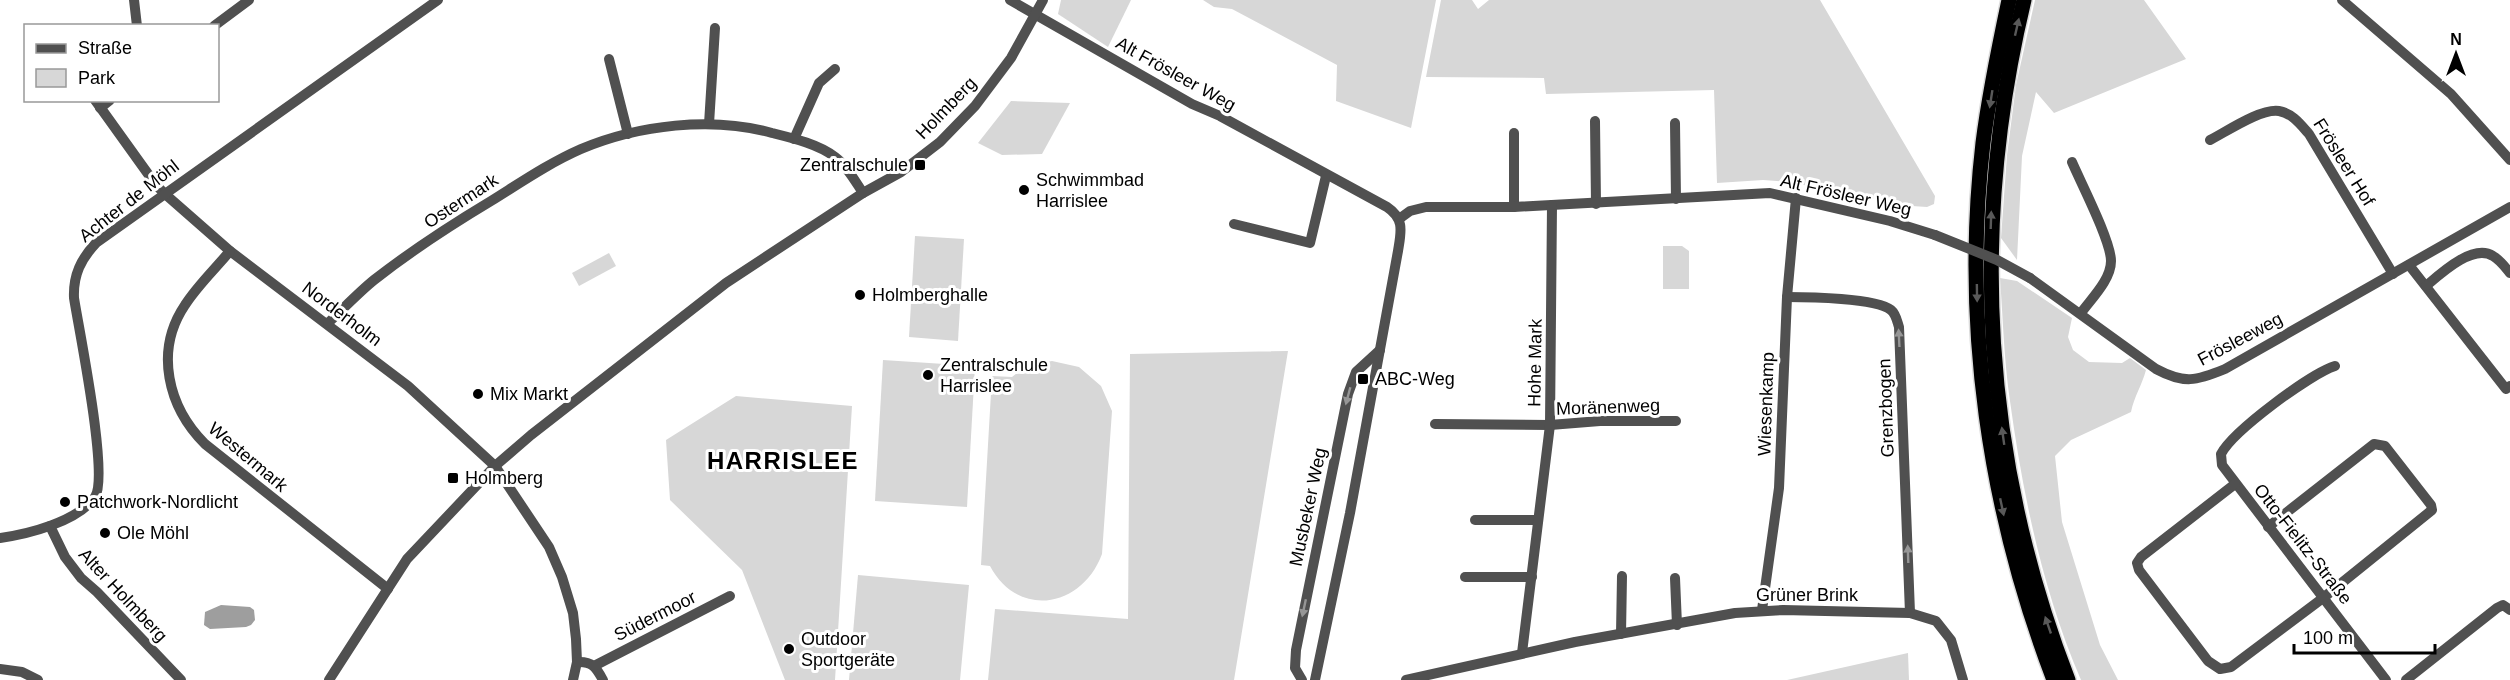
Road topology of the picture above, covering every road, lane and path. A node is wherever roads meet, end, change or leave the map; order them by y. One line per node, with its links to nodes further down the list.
1 (134, 0): 10 (street)
2 (249, 0): 11 (street)
3 (438, 0): 27 (street, Achter de Möhl)
4 (1010, 0): 9 (street, Alt Frösleer Weg)
5 (1043, 0): 9 (street, Holmberg)
6 (2009, 0): 83 (highway, one-way to 83)
7 (2024, 0): 84 (highway, one-way to 7)
8 (2343, 0): 23 (street)
9 (1037, 15): 25 (street, Alt Frösleer Weg); 26 (street, Holmberg)
10 (137, 24)
11 (217, 24)
12 (715, 28): 18 (street)
13 (609, 59): 20 (street)
14 (835, 69): 21 (street)
15 (97, 104): 27 (street, Norderholm)
16 (1594, 121): 30 (street)
17 (1675, 123): 29 (street)
18 (709, 124): 20 (street, Ostermark); 21 (street, Ostermark)
19 (1514, 133): 32 (street)
20 (628, 134): 44 (street, Ostermark)
21 (794, 139): 26 (street, Ostermark)
22 (2210, 140): 39 (street, Frösleer Hof)
23 (2510, 160)
24 (2072, 162): 43 (street)
25 (1326, 176): 34 (street, Alt Frösleer Weg); 35 (street)
26 (863, 193): 51 (street, Holmberg)
27 (165, 194): 36 (street, Norderholm); 55 (street, Achter de Möhl)
28 (1796, 198): 29 (street, Alt Frösleer Weg); 40 (street, Alt Frösleer Weg, bridge); 42 (street, Wiesenkamp)
29 (1676, 199): 30 (street, Alt Frösleer Weg)
30 (1596, 204): 31 (street, Alt Frösleer Weg)
31 (1552, 205): 32 (street, Alt Frösleer Weg); 50 (street, Hohe Mark)
32 (1514, 207): 34 (street, Alt Frösleer Weg)
33 (2510, 207): 37 (street, Frösleeweg)
34 (1400, 219): 45 (street)
35 (1234, 224)
36 (230, 252): 44 (street, Norderholm); 62 (street, Westermark)
37 (2409, 265): 39 (street, Frösleeweg); 41 (street)
38 (2510, 273): 41 (street)
39 (2393, 274): 43 (street, Frösleeweg)
40 (2030, 278): 43 (street, Frösleeweg)
41 (2426, 286): 47 (street)
42 (1787, 297): 65 (street, Wiesenkamp); 67 (street, Grenzbogen, one-way to 42)
43 (2081, 313)
44 (328, 323): 51 (street, Norderholm)
45 (1380, 349): 79 (street, Musbeker Weg, one-way to 79); 80 (street)
46 (2335, 366): 52 (street, Otto-Fielitz-Straße)
47 (2510, 386)
48 (1676, 421): 50 (street, Moränenweg)
49 (1435, 424): 50 (street, Moränenweg)
50 (1550, 426): 54 (street, Hohe Mark)
51 (495, 466): 62 (street, Holmberg); 71 (street, Norderholm)
52 (2235, 484): 56 (street, Otto-Fielitz-Straße); 64 (street)
53 (1475, 520): 54 (street)
54 (1538, 520): 60 (street, Hohe Mark)
55 (51, 526): 57 (street, Achter de Möhl); 75 (street, Alter Holmberg)
56 (2268, 527): 64 (street, Otto-Fielitz-Straße); 64 (street)
57 (0, 538)
58 (1622, 576): 69 (street)
59 (1466, 577): 60 (street)
60 (1532, 577): 70 (street, Hohe Mark)
61 (1676, 578): 68 (street)
62 (388, 589): 76 (street, Holmberg)
63 (730, 596): 72 (street, Südermoor)
64 (2323, 598): 85 (street, Otto-Fielitz-Straße)
65 (1762, 610): 67 (street, Grüner Brink); 68 (street, Grüner Brink)
66 (2510, 610): 86 (street)
67 (1910, 612): 82 (street, Grüner Brink)
68 (1677, 625): 69 (street, Grüner Brink)
69 (1621, 634): 70 (street, Grüner Brink)
70 (1522, 653): 81 (street, Grüner Brink)
71 (577, 662): 72 (street); 77 (street, Norderholm)
72 (594, 666): 78 (street)
73 (0, 669): 74 (street)
74 (38, 680)
75 (181, 680)
76 (329, 680)
77 (573, 680)
78 (603, 680)
79 (1302, 680)
80 (1315, 680)
81 (1406, 680)
82 (1963, 680)
83 (2054, 680)
84 (2068, 680)
85 (2386, 680)
86 (2406, 680)

